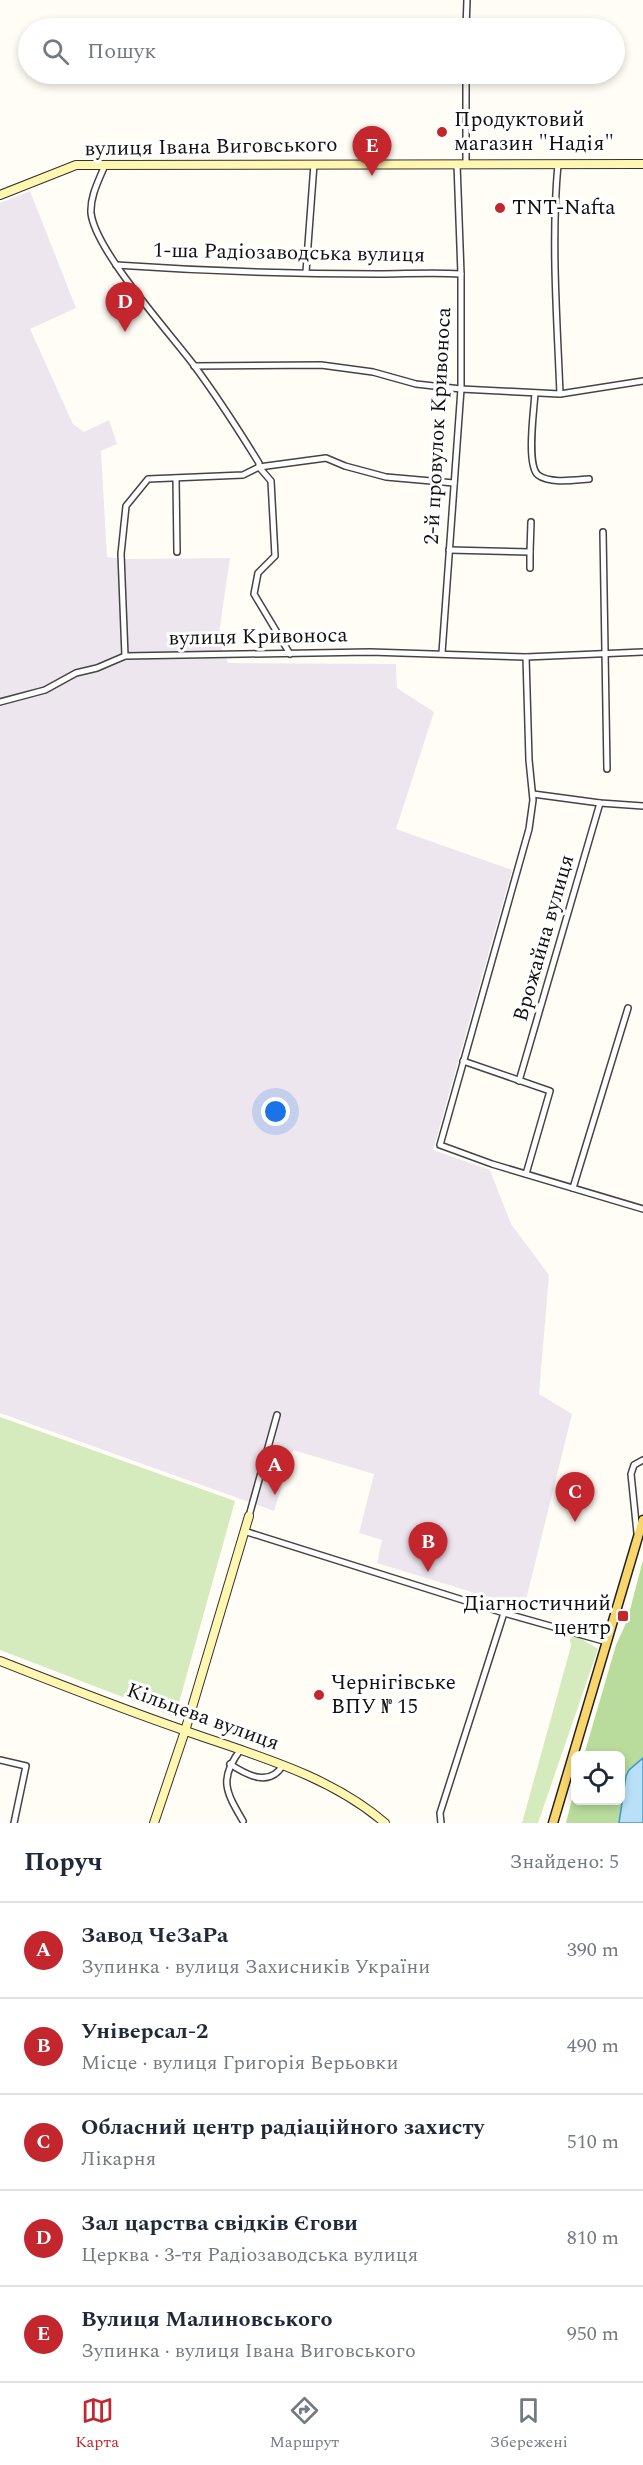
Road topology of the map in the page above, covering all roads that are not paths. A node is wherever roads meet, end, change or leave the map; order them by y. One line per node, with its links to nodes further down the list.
1 (467, 0): 2 (street)
2 (466, 18)
3 (465, 84): 5 (street, 2-й провулок Кривоноса)
4 (314, 164): 5 (street, вулиця Івана Виговського); 8 (street, вулиця Івана Виговського); 11 (street)
5 (461, 164): 6 (street, вулиця Івана Виговського); 12 (street, 2-й провулок Кривоноса)
6 (558, 164): 7 (street, вулиця Івана Виговського); 17 (street)
7 (643, 164)
8 (105, 165): 9 (street, вулиця Івана Виговського); 10 (street)
9 (0, 195)
10 (116, 264): 11 (street, 1-ша Радіозаводська вулиця); 13 (street)
11 (306, 272): 12 (street, 1-ша Радіозаводська вулиця)
12 (461, 274): 15 (street, 2-й провулок Кривоноса)
13 (194, 366): 15 (street); 18 (street)
14 (643, 381): 17 (street)
15 (461, 389): 16 (street); 21 (street, 2-й провулок Кривоноса)
16 (535, 393): 17 (street); 20 (street)
17 (560, 394)
18 (259, 467): 19 (street); 21 (street); 30 (street)
19 (176, 478): 25 (street); 32 (street)
20 (589, 479)
21 (454, 483): 24 (street, 2-й провулок Кривоноса)
22 (531, 522): 26 (street)
23 (603, 532): 31 (street)
24 (449, 550): 26 (street); 29 (street, 2-й провулок Кривоноса)
25 (177, 552)
26 (530, 552): 27 (street)
27 (530, 568)
28 (643, 652): 31 (street, вулиця Кривоноса)
29 (442, 653): 30 (street, вулиця Кривоноса); 33 (street, вулиця Кривоноса)
30 (290, 654): 32 (street, вулиця Кривоноса)
31 (605, 654): 33 (street, вулиця Кривоноса); 35 (street)
32 (125, 656): 34 (street, вулиця Кривоноса)
33 (526, 657): 36 (street)
34 (0, 702)
35 (607, 769)
36 (533, 794): 37 (street); 40 (street)
37 (600, 803): 38 (street); 41 (street, Врожайна вулиця)
38 (643, 806)
39 (628, 1008): 43 (street)
40 (463, 1061): 41 (street); 42 (street)
41 (519, 1082): 42 (street)
42 (526, 1174): 43 (street)
43 (573, 1188): 44 (street)
44 (643, 1209)
45 (277, 1415): 47 (street)
46 (643, 1460): 50 (street)
47 (249, 1516): 49 (street)
48 (643, 1520): 50 (main road)
49 (244, 1531): 51 (street); 54 (street)
50 (638, 1537): 52 (main road)
51 (504, 1612): 52 (street); 63 (street)
52 (607, 1642): 64 (main road)
53 (0, 1662): 54 (street, Кільцева вулиця)
54 (185, 1731): 55 (street, Кільцева вулиця); 61 (street)
55 (241, 1749): 57 (street); 58 (street, Кільцева вулиця)
56 (0, 1760): 60 (street)
57 (230, 1764): 58 (street); 59 (street)
58 (283, 1765): 62 (street, Кільцева вулиця)
59 (243, 1821)
60 (14, 1823)
61 (154, 1823)
62 (385, 1823)
63 (441, 1823)
64 (553, 1823)

